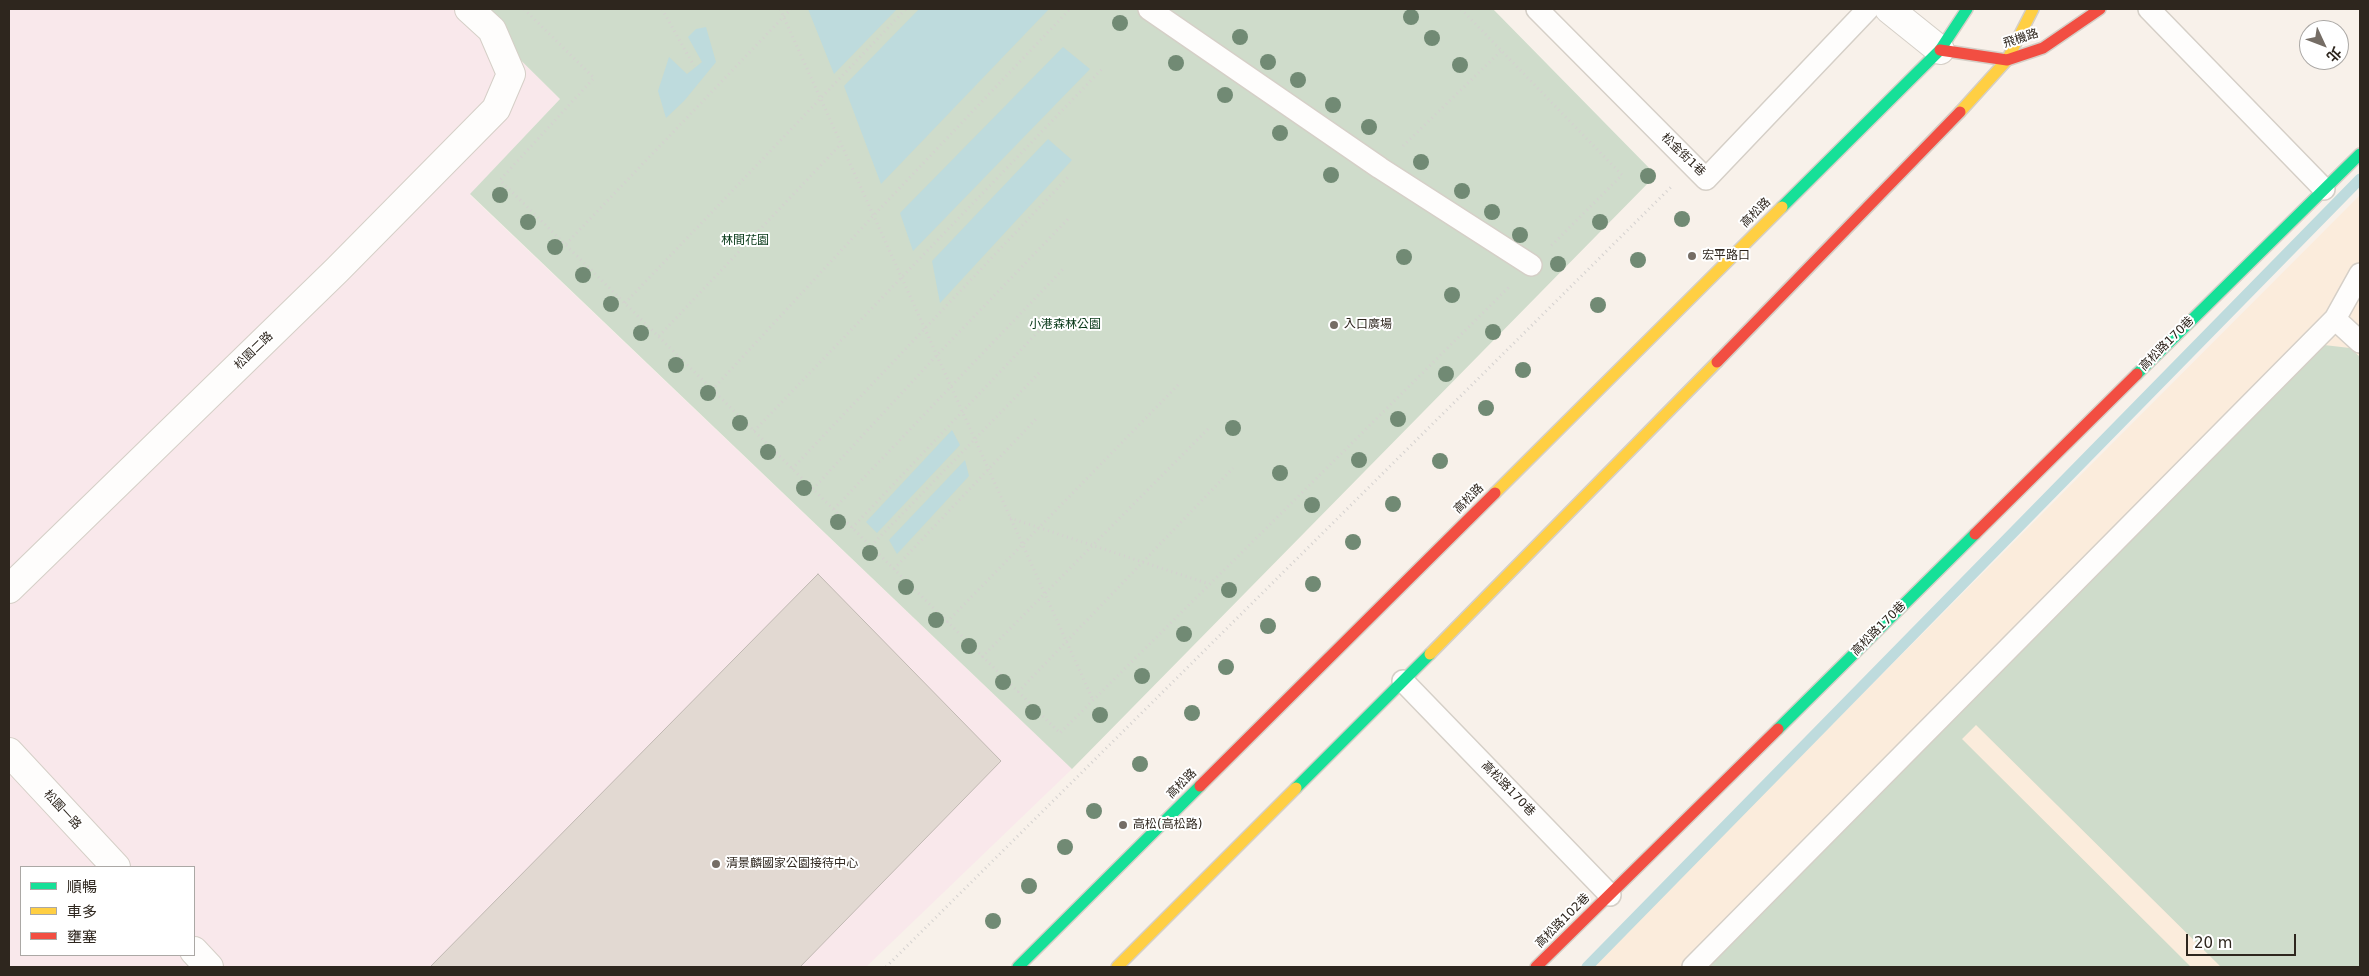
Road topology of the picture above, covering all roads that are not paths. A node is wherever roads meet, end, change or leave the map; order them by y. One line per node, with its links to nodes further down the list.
1 (469, 9): 18 (street, 松園二路)
2 (1149, 9): 14 (lane)
3 (1537, 9): 4 (lane, 松金街1巷)
4 (1868, 9)
5 (1889, 9): 10 (street)
6 (1967, 9): 10 (street, 高松路)
7 (2033, 9): 11 (street)
8 (2100, 9): 11 (street, 飛機路)
9 (2149, 9): 13 (lane)
10 (1940, 50): 11 (street, 飛機路); 25 (street, 高松路)
11 (2007, 60): 19 (street)
12 (2360, 154): 13 (street, 高松路170巷)
13 (2324, 189): 22 (street, 高松路170巷)
14 (1532, 265)
15 (2360, 274): 16 (lane)
16 (2335, 319): 17 (lane); 28 (lane)
17 (2360, 342)
18 (9, 589)
19 (1403, 681): 22 (lane, 高松路170巷); 26 (street)
20 (9, 752): 21 (street, 松園一路)
21 (115, 866)
22 (1610, 895): 27 (street, 高松路102巷)
23 (195, 952): 24 (street)
24 (209, 967)
25 (1018, 967)
26 (1117, 967)
27 (1536, 967)
28 (1693, 967)

